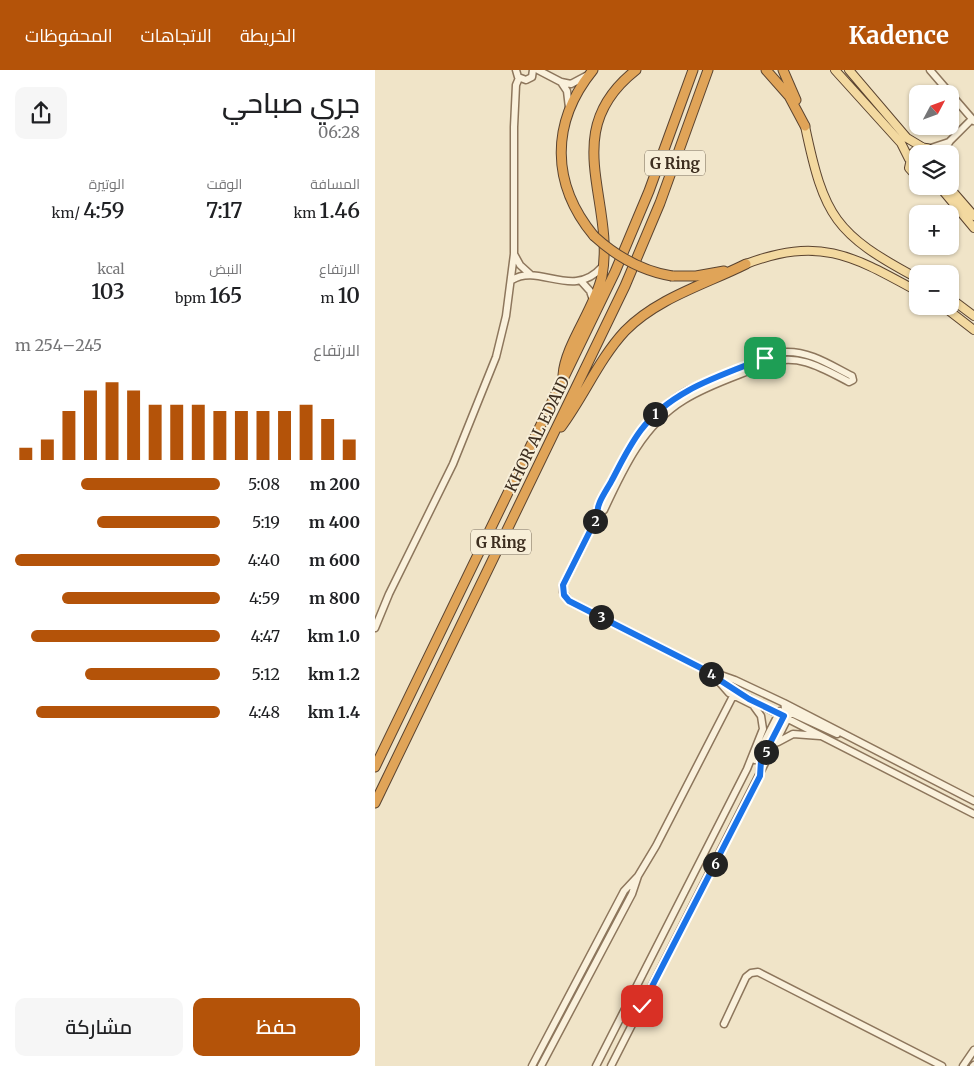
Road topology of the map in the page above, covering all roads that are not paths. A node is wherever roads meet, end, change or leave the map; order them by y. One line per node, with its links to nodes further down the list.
1 (517, 70): 13 (street)
2 (533, 70): 14 (street)
3 (636, 70): 31 (highway)
4 (693, 70): 42 (highway, KHOR AL EDAID / G Ring)
5 (708, 70): 43 (highway, KHOR AL EDAID / G Ring)
6 (765, 70): 19 (highway)
7 (783, 70): 19 (highway)
8 (835, 70): 24 (main road)
9 (849, 70): 21 (main road)
10 (930, 70): 18 (street)
11 (593, 71): 15 (street); 17 (highway)
12 (541, 72): 14 (street); 15 (street)
13 (519, 78): 14 (street); 16 (street)
14 (529, 79): 16 (street)
15 (561, 82): 17 (street)
16 (517, 95): 29 (street)
17 (569, 111): 30 (highway, bridge)
18 (973, 120): 20 (street)
19 (805, 126): 32 (main road)
20 (950, 141): 22 (street); 23 (street)
21 (919, 145)
22 (944, 145)
23 (948, 145)
24 (909, 159)
25 (946, 195): 28 (main road)
26 (956, 195): 27 (main road)
27 (974, 216)
28 (974, 228)
29 (514, 254): 33 (street); 34 (street)
30 (746, 264): 36 (main road); 43 (highway)
31 (603, 267): 35 (street); 37 (highway)
32 (909, 274)
33 (534, 277): 34 (street); 35 (street)
34 (512, 280): 45 (street)
35 (581, 281): 37 (street)
36 (909, 287)
37 (593, 301): 42 (highway)
38 (959, 305): 40 (main road)
39 (955, 315): 41 (main road)
40 (974, 316)
41 (974, 330)
42 (562, 384): 53 (highway, KHOR AL EDAID / G Ring)
43 (545, 450): 57 (highway, KHOR AL EDAID / G Ring)
44 (598, 515): 44 (street); 46 (street)
45 (375, 628)
46 (701, 668): 47 (street); 49 (street)
47 (714, 676): 48 (street); 50 (street)
48 (733, 696): 54 (street); 59 (street)
49 (784, 703): 50 (street); 50 (street)
50 (786, 713): 51 (street); 52 (street); 54 (street); 55 (street); 56 (street)
51 (822, 736): 52 (street); 58 (street)
52 (776, 745): 55 (street)
53 (375, 767)
54 (747, 769): 64 (street)
55 (760, 776): 65 (street)
56 (974, 801)
57 (375, 803)
58 (974, 814)
59 (638, 876): 62 (street); 63 (street)
60 (724, 1024): 66 (street)
61 (974, 1050): 67 (street)
62 (533, 1066)
63 (541, 1066)
64 (596, 1066)
65 (611, 1066)
66 (942, 1066)
67 (963, 1066)

